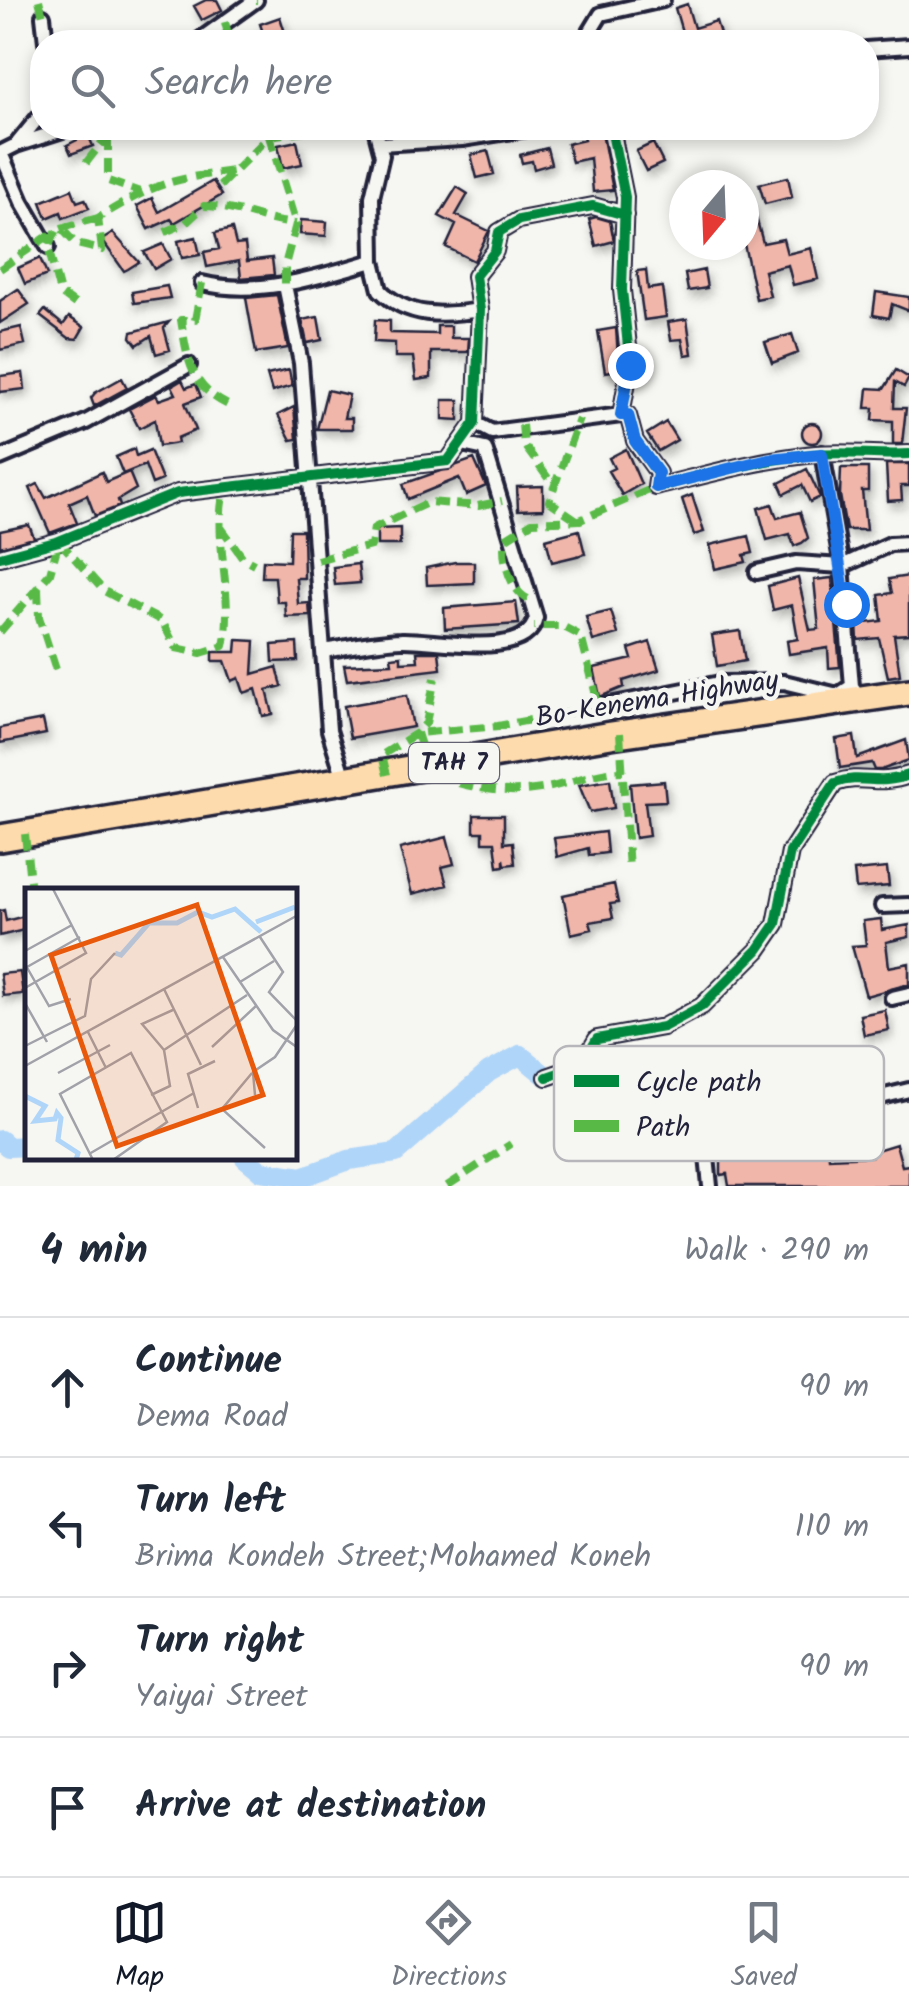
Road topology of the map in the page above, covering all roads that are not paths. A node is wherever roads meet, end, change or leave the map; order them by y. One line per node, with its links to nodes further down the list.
1 (256, 0): 5 (street)
2 (663, 0): 6 (street)
3 (43, 16): 4 (street)
4 (45, 30)
5 (214, 30)
6 (591, 30)
7 (909, 46): 8 (street)
8 (879, 48)
9 (30, 127): 14 (street)
10 (30, 140): 14 (street)
11 (378, 140): 15 (street)
12 (446, 140): 15 (street)
13 (614, 140): 17 (street)
14 (16, 144): 16 (street)
15 (380, 144): 19 (street)
16 (1, 153): 18 (street)
17 (625, 214): 22 (street); 24 (street)
18 (48, 247)
19 (373, 261): 21 (street); 22 (street)
20 (202, 283): 21 (street)
21 (285, 285): 32 (street)
22 (480, 310): 25 (street)
23 (189, 365): 31 (street)
24 (621, 415): 26 (street); 29 (street)
25 (475, 423): 26 (street); 27 (street)
26 (492, 432): 28 (street)
27 (462, 444): 28 (street); 32 (street)
28 (484, 449): 37 (street)
29 (822, 454): 30 (street); 35 (street)
30 (909, 454)
31 (0, 458)
32 (310, 478): 34 (street); 37 (street)
33 (909, 543): 35 (street)
34 (0, 557)
35 (842, 566): 36 (street); 39 (street)
36 (757, 572)
37 (324, 650): 42 (street)
38 (909, 692): 39 (highway, Bo-Kenema Highway / TAH 7)
39 (857, 693): 40 (street); 42 (highway, Bo-Kenema Highway / TAH 7)
40 (599, 707)
41 (909, 774): 48 (street)
42 (344, 782): 43 (highway, Bo-Kenema Highway / TAH 7)
43 (0, 838)
44 (909, 905): 45 (street)
45 (882, 906)
46 (909, 994): 47 (street)
47 (892, 998)
48 (593, 1046)
49 (554, 1075): 50 (street)
50 (547, 1077)
51 (909, 1090): 52 (street)
52 (884, 1096)
53 (707, 1161): 54 (street)
54 (710, 1186)

